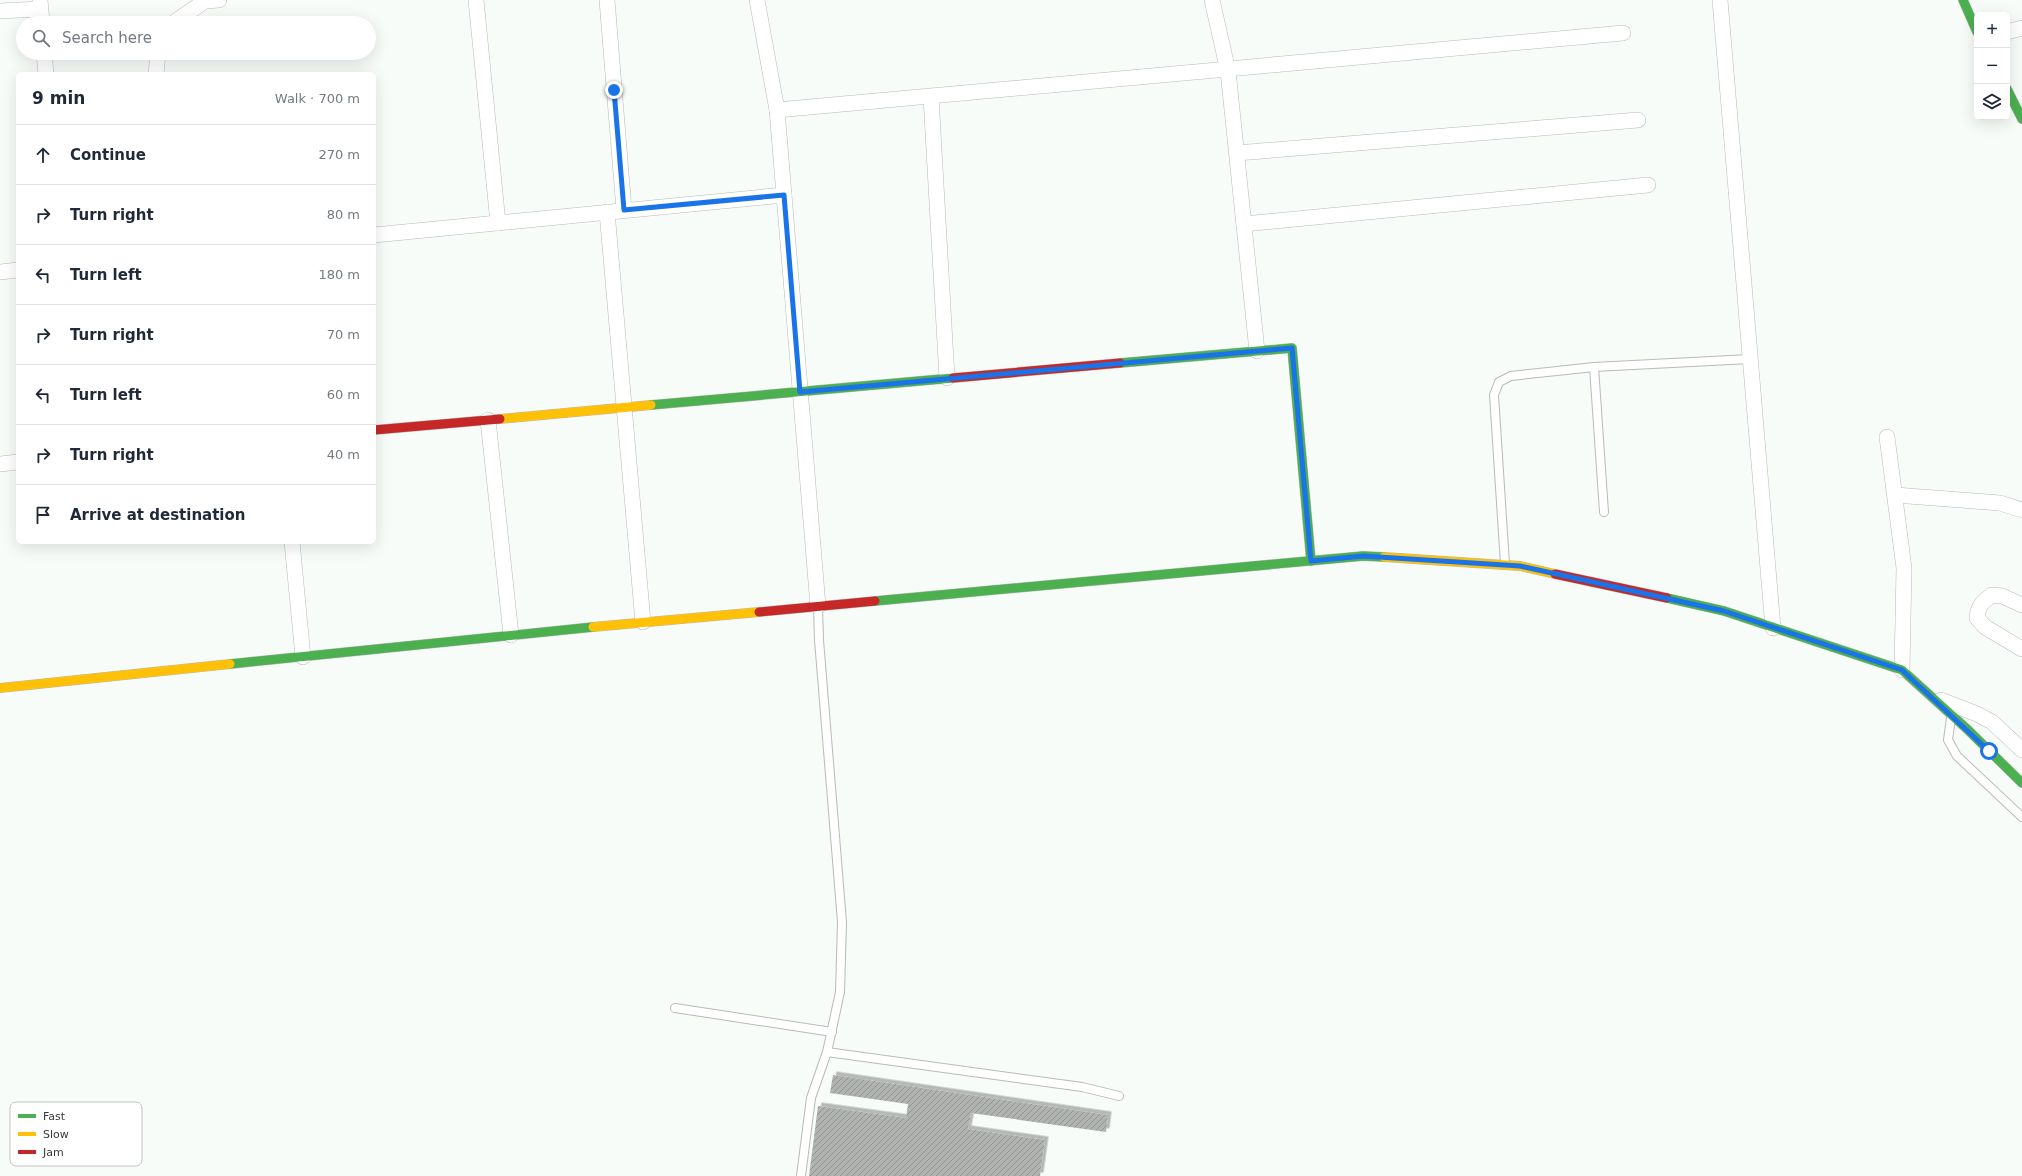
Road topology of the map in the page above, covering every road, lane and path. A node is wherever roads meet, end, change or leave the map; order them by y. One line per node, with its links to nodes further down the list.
1 (209, 0): 10 (street)
2 (476, 0): 30 (street)
3 (607, 0): 28 (street)
4 (756, 0): 22 (street)
5 (1212, 0): 17 (street)
6 (1720, 0): 36 (street)
7 (1963, 0): 11 (street)
8 (41, 10): 9 (street)
9 (0, 11)
10 (184, 16)
11 (1974, 25)
12 (2022, 28): 13 (street)
13 (2010, 31)
14 (1623, 33): 17 (street)
15 (45, 60): 18 (street)
16 (157, 60): 19 (street)
17 (1228, 71): 21 (street); 25 (street)
18 (46, 72)
19 (156, 72)
20 (2010, 94): 23 (street)
21 (931, 97): 22 (street); 38 (street)
22 (777, 110): 27 (street)
23 (2020, 110)
24 (1638, 120): 25 (street)
25 (1236, 153): 31 (street)
26 (1648, 185): 31 (street)
27 (784, 195): 28 (street); 39 (street)
28 (624, 210): 29 (street)
29 (607, 212): 30 (street); 40 (street)
30 (498, 223): 32 (street)
31 (1244, 224): 35 (street)
32 (376, 235)
33 (16, 270): 34 (street)
34 (0, 272)
35 (1257, 351): 38 (street); 50 (street)
36 (1750, 359): 37 (lane); 55 (street)
37 (1594, 367): 48 (lane); 51 (lane)
38 (947, 378): 39 (street)
39 (800, 392): 40 (street); 53 (street)
40 (624, 407): 41 (street); 54 (street)
41 (488, 420): 42 (street); 56 (street)
42 (376, 430)
43 (1887, 437): 46 (street)
44 (16, 462): 45 (street)
45 (0, 464)
46 (1895, 495): 47 (street); 59 (street)
47 (2022, 510)
48 (1604, 512)
49 (292, 544): 58 (street)
50 (1311, 561): 51 (street); 53 (street)
51 (1505, 565): 55 (street)
52 (2022, 604): 57 (street)
53 (818, 606): 54 (street); 67 (lane)
54 (644, 622): 56 (street)
55 (1773, 628): 59 (street)
56 (511, 635): 58 (street)
57 (2022, 649)
58 (302, 657): 60 (street)
59 (1902, 670): 61 (street)
60 (0, 688)
61 (1932, 697): 62 (street); 63 (street)
62 (1951, 714): 64 (street); 65 (lane)
63 (2022, 750)
64 (2022, 783)
65 (2022, 817)
66 (675, 1008): 67 (lane)
67 (832, 1032): 68 (lane)
68 (827, 1052): 69 (lane); 70 (lane)
69 (1119, 1096)
70 (801, 1176)

